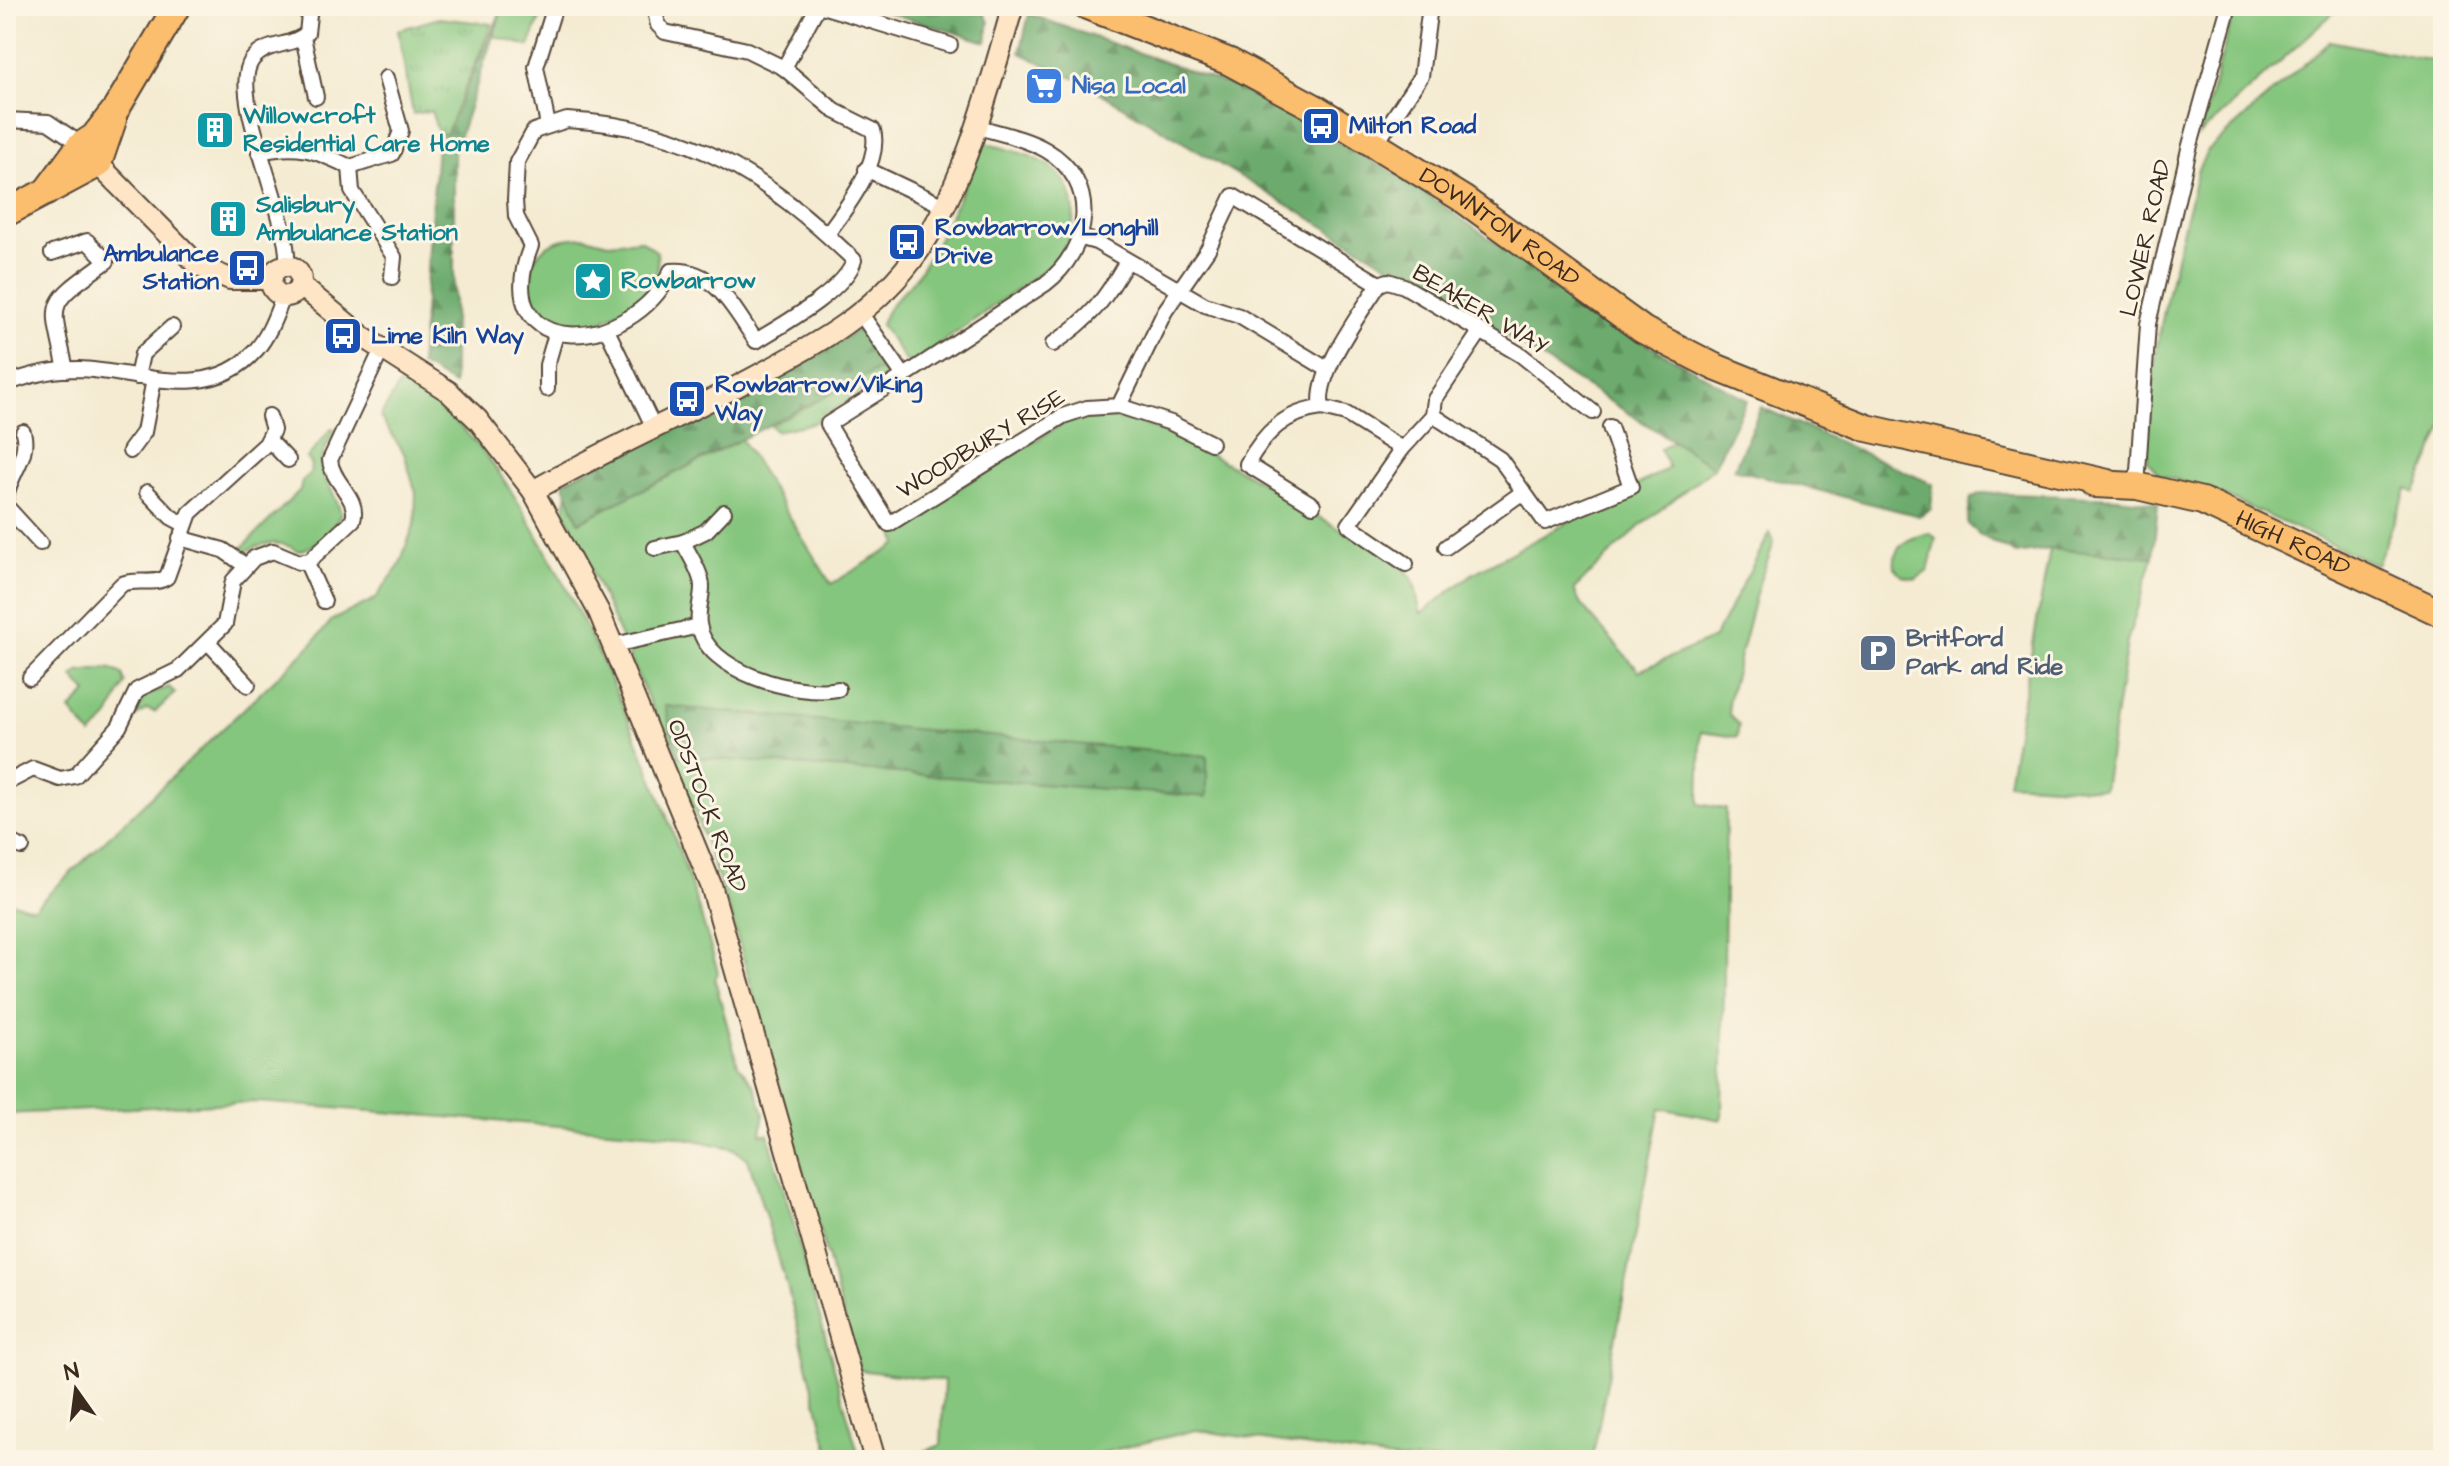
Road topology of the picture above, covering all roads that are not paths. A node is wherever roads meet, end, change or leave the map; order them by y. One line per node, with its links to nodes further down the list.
1 (177, 6): 20 (highway)
2 (310, 6): 10 (street)
3 (555, 6): 16 (street)
4 (654, 6): 12 (street)
5 (820, 6): 11 (street); 12 (street)
6 (1013, 6): 17 (street)
7 (1087, 6): 18 (highway, DOWNTON ROAD)
8 (1430, 6): 18 (street)
9 (2229, 6): 60 (street, LOWER ROAD)
10 (303, 37): 14 (street); 19 (street)
11 (950, 45)
12 (784, 68): 22 (street)
13 (386, 78): 21 (street)
14 (316, 97)
15 (6, 120): 20 (street)
16 (548, 125): 25 (street); 37 (street)
17 (975, 126): 23 (street); 26 (street)
18 (1376, 144): 60 (highway, DOWNTON ROAD)
19 (259, 152): 21 (street); 30 (street)
20 (90, 155): 24 (highway); 30 (street)
21 (350, 167): 29 (street)
22 (866, 169): 23 (street); 25 (street)
23 (944, 206): 33 (street)
24 (6, 213)
25 (827, 234): 35 (street)
26 (1082, 238): 28 (street); 42 (street)
27 (52, 253): 41 (street)
28 (1127, 261): 32 (street); 38 (street)
29 (392, 277)
30 (286, 281): 39 (street, ODSTOCK ROAD); 44 (street)
31 (1379, 284): 32 (street, BEAKER WAY); 36 (street, BEAKER WAY); 40 (street)
32 (1179, 290): 40 (street); 47 (street)
33 (861, 314): 42 (street); 53 (street)
34 (172, 327): 43 (street)
35 (607, 330): 37 (street); 53 (street)
36 (1480, 332): 49 (street, BEAKER WAY); 50 (street)
37 (556, 334): 46 (street)
38 (1053, 344)
39 (382, 349): 61 (street, ODSTOCK ROAD); 75 (street)
40 (1327, 369): 48 (street)
41 (66, 370): 43 (street); 45 (street)
42 (904, 376): 47 (street, WOODBURY RISE)
43 (137, 377): 44 (street)
44 (154, 379): 58 (street)
45 (6, 384)
46 (547, 389)
47 (1119, 406): 56 (street, WOODBURY RISE)
48 (1322, 408): 57 (street); 65 (street)
49 (1593, 412)
50 (1433, 415): 57 (street); 63 (street)
51 (269, 416): 55 (street)
52 (1610, 427): 63 (street)
53 (655, 430): 61 (street)
54 (23, 432): 64 (street)
55 (269, 440): 59 (street); 70 (street)
56 (1211, 443)
57 (1402, 449): 69 (street)
58 (130, 451)
59 (288, 460)
60 (2137, 486): 79 (highway, HIGH ROAD)
61 (533, 491): 82 (street, ODSTOCK ROAD)
62 (147, 492): 70 (street)
63 (1523, 492): 73 (street)
64 (6, 497)
65 (1313, 505)
66 (6, 506): 72 (street)
67 (724, 512): 71 (street)
68 (1333, 518): 69 (street)
69 (1349, 525): 76 (street)
70 (182, 531): 77 (street); 83 (street)
71 (683, 542): 74 (street); 80 (street)
72 (40, 543)
73 (1446, 547)
74 (655, 548)
75 (306, 561): 77 (street); 78 (street)
76 (1406, 564)
77 (246, 566): 81 (street)
78 (324, 601)
79 (2443, 614)
80 (699, 626): 82 (street); 85 (street)
81 (208, 642): 84 (street); 86 (street)
82 (614, 645): 89 (street, ODSTOCK ROAD)
83 (30, 678)
84 (248, 685)
85 (832, 687)
86 (6, 783)
87 (6, 841): 88 (street)
88 (22, 847)
89 (875, 1460)

